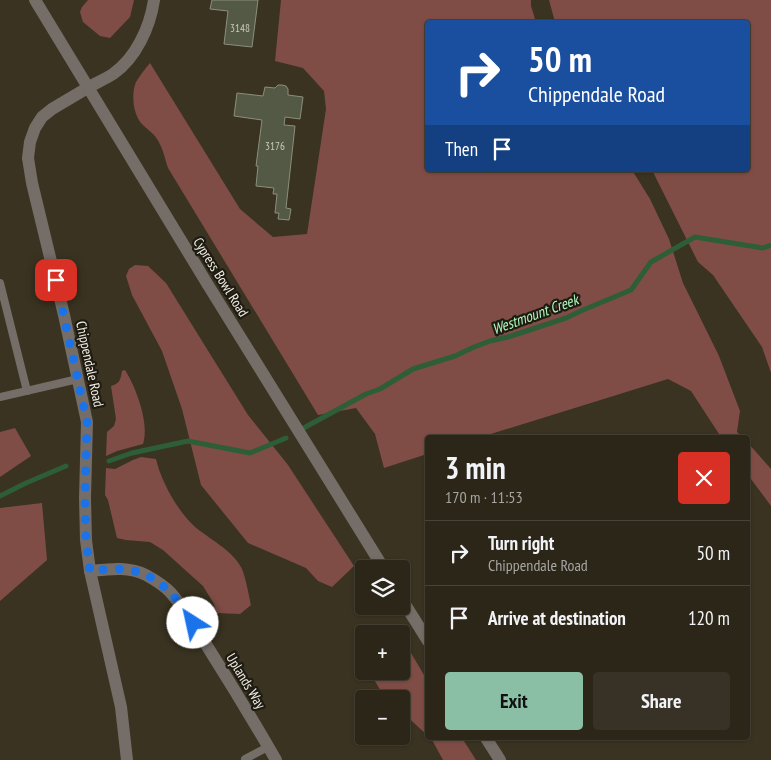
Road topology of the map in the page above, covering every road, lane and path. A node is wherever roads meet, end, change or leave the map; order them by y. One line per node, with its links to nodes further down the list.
1 (35, 0): 3 (street, Cypress Bowl Road)
2 (154, 0): 3 (street, Chippendale Road)
3 (88, 87): 5 (street, Chippendale Road); 8 (street, Cypress Bowl Road)
4 (0, 283): 6 (lane)
5 (78, 380): 6 (lane); 9 (street, Chippendale Road)
6 (27, 391): 7 (lane)
7 (0, 397)
8 (378, 560)
9 (90, 571): 13 (street, Uplands Way); 15 (street, Chippendale Road)
10 (410, 612): 11 (street)
11 (425, 636)
12 (487, 740): 17 (street)
13 (268, 746): 14 (lane); 16 (street, Uplands Way)
14 (245, 759)
15 (127, 760)
16 (276, 760)
17 (500, 760)

